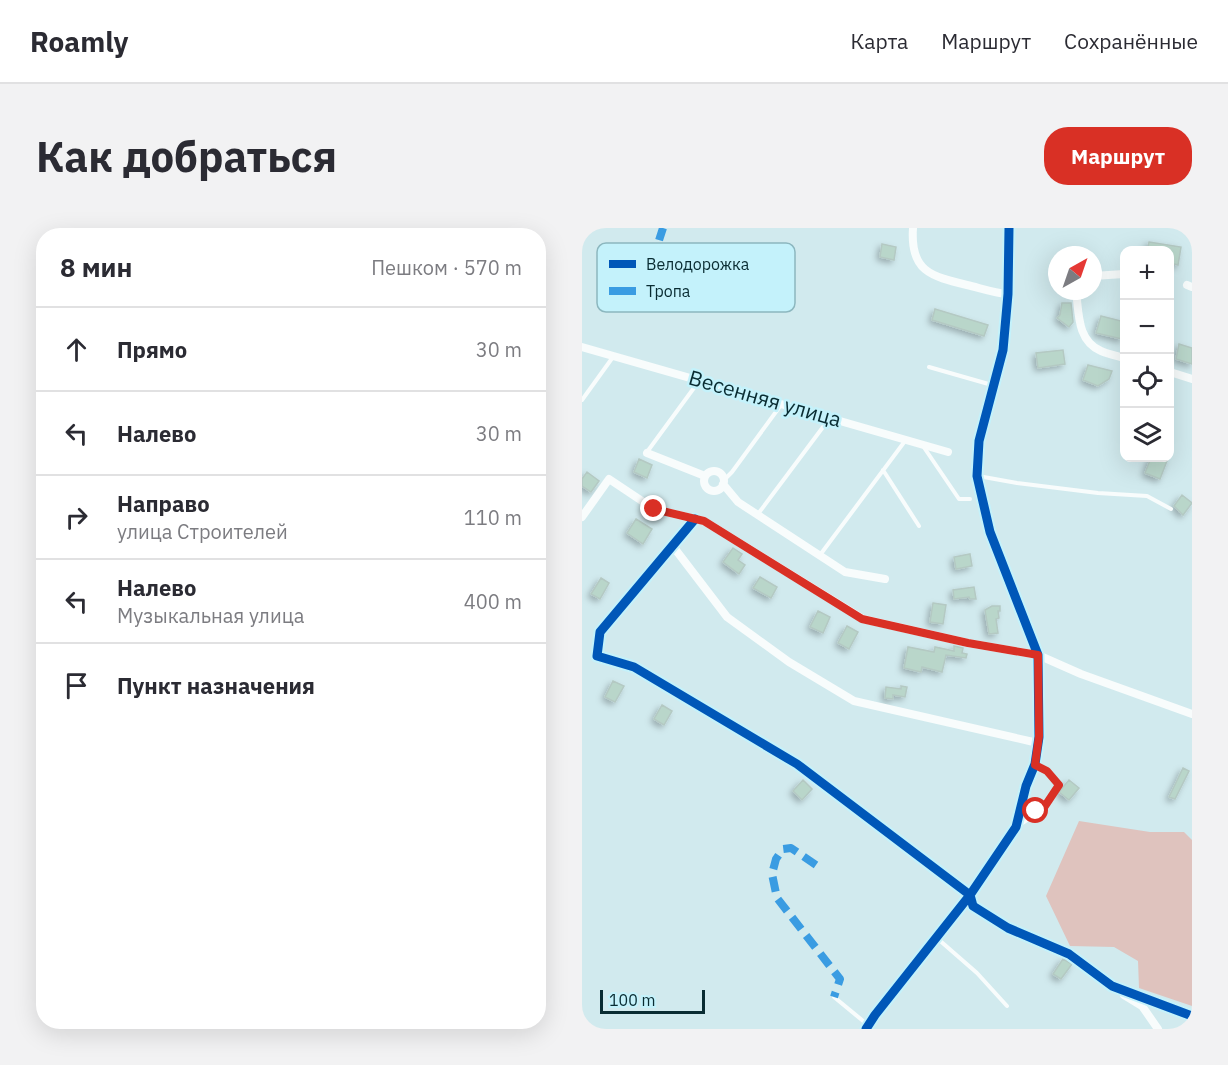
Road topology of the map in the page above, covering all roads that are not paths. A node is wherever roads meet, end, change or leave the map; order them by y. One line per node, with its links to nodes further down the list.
1 (913, 228): 5 (street)
2 (1009, 228): 5 (street)
3 (1120, 274): 4 (street)
4 (1102, 275)
5 (1008, 294): 14 (street)
6 (1077, 300): 9 (street)
7 (582, 347): 8 (street, Весенняя улица)
8 (614, 355): 13 (street, Весенняя улица); 15 (lane)
9 (1120, 357)
10 (929, 367): 14 (lane)
11 (1174, 373): 12 (street)
12 (1192, 379)
13 (699, 380): 16 (street, Весенняя улица); 21 (lane)
14 (994, 386): 24 (street)
15 (582, 400)
16 (781, 404): 17 (street, Весенняя улица); 25 (lane)
17 (830, 418): 18 (street, Весенняя улица); 28 (lane)
18 (906, 440): 19 (street, Весенняя улица); 22 (lane)
19 (923, 445): 20 (street, Весенняя улица); 26 (lane)
20 (948, 452)
21 (647, 453): 23 (street)
22 (883, 470): 31 (lane); 33 (lane)
23 (705, 476): 25 (street); 25 (street)
24 (977, 476): 27 (lane); 35 (street)
25 (724, 482): 28 (street)
26 (970, 499)
27 (1171, 509)
28 (757, 514): 33 (street)
29 (582, 517): 30 (street)
30 (695, 519): 32 (street); 35 (street)
31 (919, 526)
32 (672, 545): 37 (street); 40 (street)
33 (819, 556): 34 (street)
34 (885, 579)
35 (1038, 655): 36 (street); 37 (street)
36 (1192, 714)
37 (1038, 743): 38 (street)
38 (1035, 765): 39 (street); 39 (lane)
39 (1016, 826): 40 (street)
40 (970, 895): 41 (street); 42 (street)
41 (938, 939): 44 (lane); 46 (street)
42 (1112, 986): 45 (street); 47 (street)
43 (834, 997): 46 (lane)
44 (1007, 1006)
45 (1192, 1016)
46 (868, 1027)
47 (1158, 1029)

